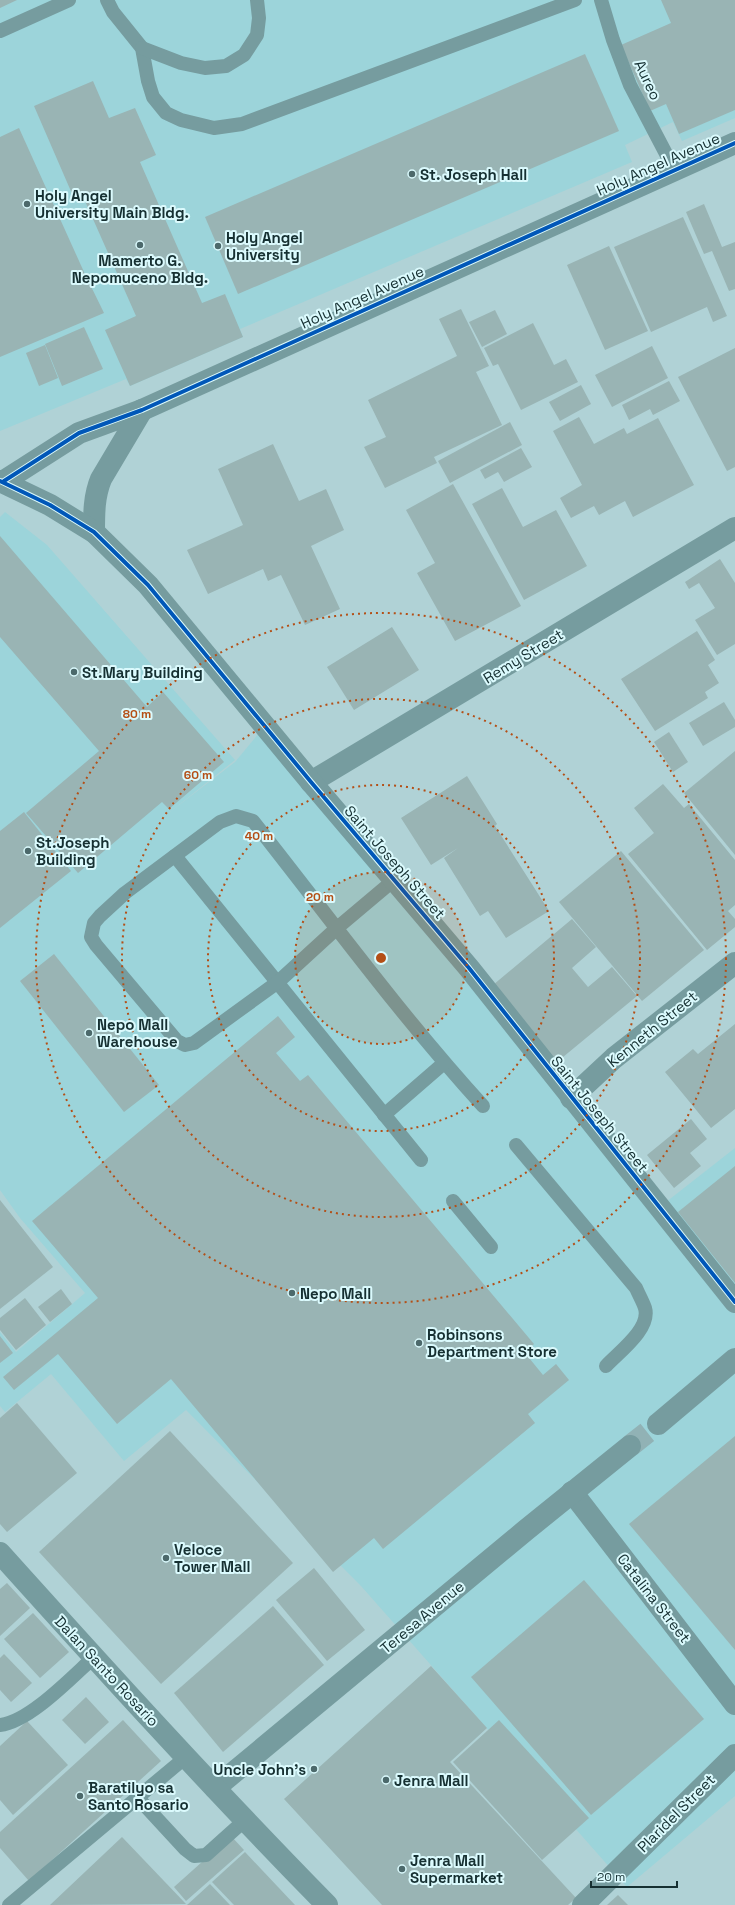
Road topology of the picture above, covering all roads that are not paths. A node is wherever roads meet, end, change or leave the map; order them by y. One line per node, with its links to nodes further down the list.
1 (69, 0): 6 (lane)
2 (107, 0): 7 (lane)
3 (257, 0): 7 (lane)
4 (575, 0): 7 (lane)
5 (601, 0): 9 (lane, Aureo)
6 (0, 31)
7 (142, 48)
8 (735, 142): 9 (street, Holy Angel Avenue)
9 (674, 169): 10 (street, Holy Angel Avenue)
10 (142, 410): 11 (street, Holy Angel Avenue); 13 (street)
11 (2, 481): 13 (street, Saint Joseph Street)
12 (735, 528): 14 (street, Remy Street)
13 (94, 532): 14 (street, Saint Joseph Street)
14 (311, 782): 16 (street, Saint Joseph Street)
15 (175, 856): 17 (lane); 19 (lane); 19 (lane)
16 (394, 880): 17 (lane); 21 (street, Saint Joseph Street)
17 (337, 928): 19 (lane); 20 (lane)
18 (735, 963): 21 (street, Kenneth Street)
19 (278, 982): 23 (lane)
20 (444, 1063): 22 (lane); 23 (lane)
21 (571, 1098): 28 (street, Saint Joseph Street)
22 (483, 1106)
23 (384, 1114): 25 (lane)
24 (516, 1145): 31 (lane)
25 (421, 1160)
26 (453, 1201): 27 (lane)
27 (491, 1247)
28 (735, 1302)
29 (735, 1349): 32 (lane)
30 (735, 1359): 32 (street)
31 (606, 1366)
32 (654, 1420)
33 (630, 1446): 34 (street, Teresa Avenue)
34 (572, 1492): 37 (street, Catalina Street); 41 (street, Teresa Avenue)
35 (0, 1553): 36 (street, Dalan Santo Rosario)
36 (93, 1658): 38 (lane); 40 (street, Dalan Santo Rosario)
37 (735, 1704)
38 (0, 1726)
39 (735, 1755): 46 (street, Plaridel Street)
40 (186, 1757): 41 (street, Dalan Santo Rosario); 42 (lane)
41 (215, 1788): 43 (street, Dalan Santo Rosario)
42 (138, 1798): 43 (lane); 45 (lane)
43 (246, 1820): 44 (street, Dalan Santo Rosario)
44 (324, 1904)
45 (9, 1905)
46 (583, 1905)

